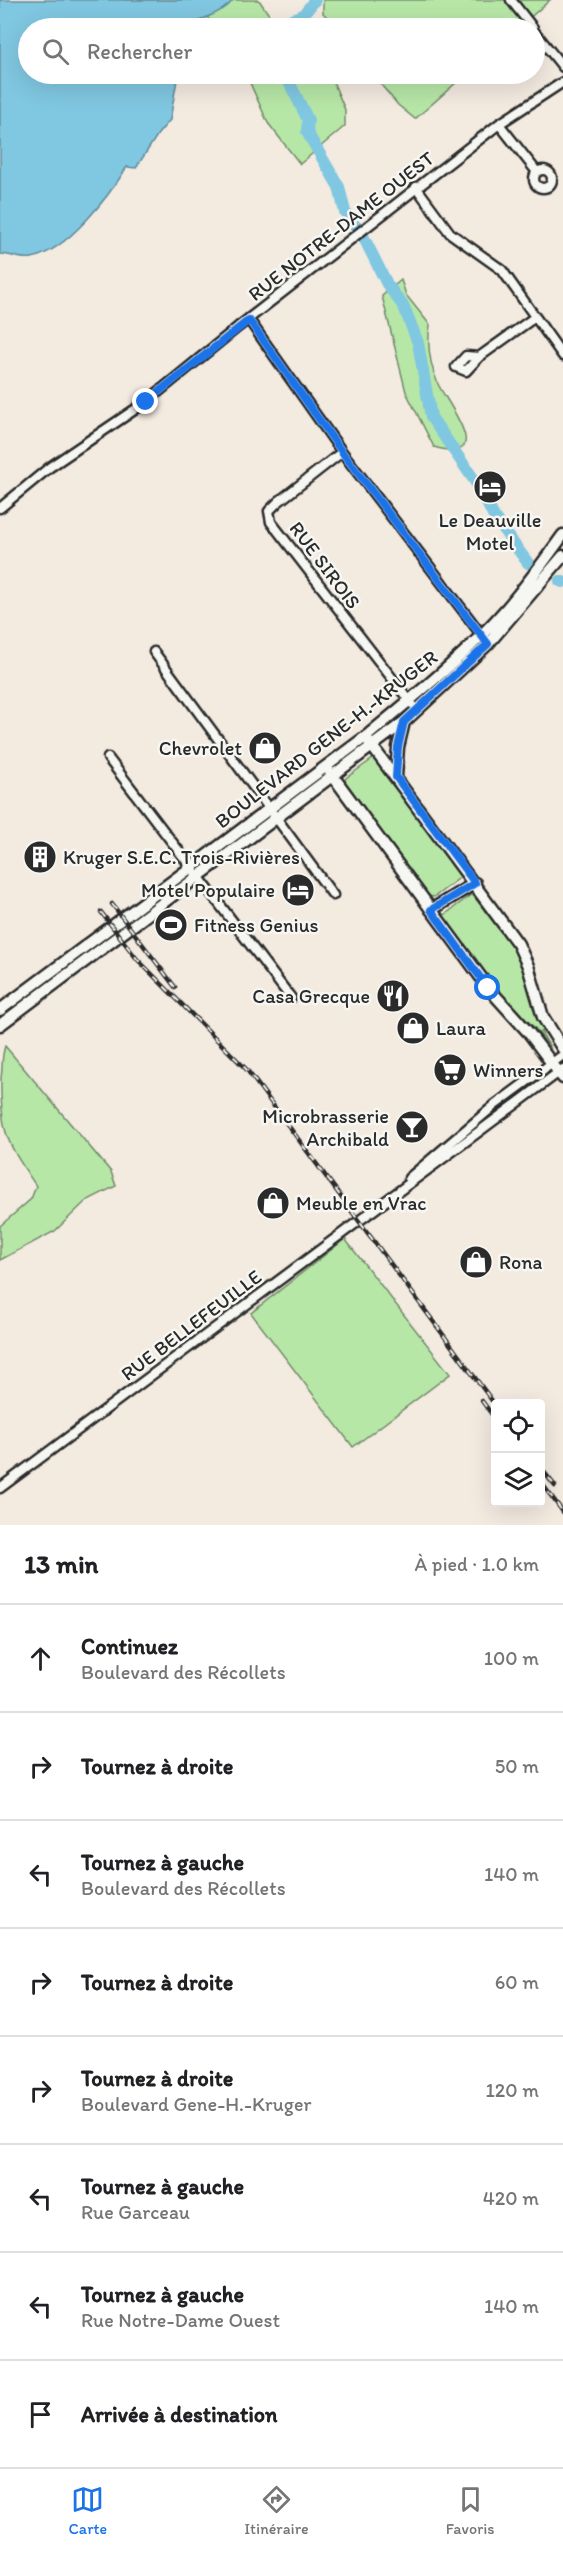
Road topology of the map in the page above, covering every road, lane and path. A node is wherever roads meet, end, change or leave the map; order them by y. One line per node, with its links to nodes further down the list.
1 (511, 0): 2 (street)
2 (525, 18)
3 (545, 44): 4 (street)
4 (563, 67)
5 (563, 82): 6 (street, RUE NOTRE-DAME OUEST)
6 (499, 124): 7 (street); 8 (street, RUE NOTRE-DAME OUEST)
7 (537, 172)
8 (416, 187): 9 (street); 10 (street, RUE NOTRE-DAME OUEST)
9 (535, 317): 11 (street); 12 (street)
10 (249, 320): 13 (street); 14 (street, RUE NOTRE-DAME OUEST)
11 (563, 356)
12 (479, 357)
13 (342, 452): 17 (street); 19 (street, RUE SIROIS)
14 (0, 508)
15 (563, 535): 17 (main road, BOULEVARD GENE-H.-KRUGER)
16 (563, 556): 17 (main road, BOULEVARD GENE-H.-KRUGER)
17 (485, 639): 19 (main road, BOULEVARD GENE-H.-KRUGER); 20 (main road, BOULEVARD GENE-H.-KRUGER)
18 (154, 652): 28 (street)
19 (409, 701): 20 (street, RUE SIROIS); 22 (main road, BOULEVARD GENE-H.-KRUGER)
20 (417, 711): 21 (main road, BOULEVARD GENE-H.-KRUGER)
21 (404, 722): 23 (main road, BOULEVARD GENE-H.-KRUGER); 27 (main road)
22 (365, 737): 23 (main road); 25 (main road, BOULEVARD GENE-H.-KRUGER)
23 (374, 746): 26 (main road, BOULEVARD GENE-H.-KRUGER); 27 (main road)
24 (108, 758): 30 (street)
25 (326, 766): 26 (main road); 28 (main road, BOULEVARD GENE-H.-KRUGER)
26 (333, 777): 29 (main road, BOULEVARD GENE-H.-KRUGER); 34 (main road)
27 (396, 777): 32 (main road)
28 (271, 808): 29 (street); 30 (main road, BOULEVARD GENE-H.-KRUGER)
29 (278, 818): 31 (main road, BOULEVARD GENE-H.-KRUGER); 33 (street)
30 (190, 869): 31 (street); 36 (main road, BOULEVARD GENE-H.-KRUGER)
31 (198, 878): 35 (street); 37 (main road, BOULEVARD GENE-H.-KRUGER)
32 (475, 883): 34 (main road); 38 (main road)
33 (333, 895)
34 (431, 910): 40 (main road)
35 (291, 999)
36 (0, 1010)
37 (0, 1025)
38 (563, 1049)
39 (563, 1055): 40 (street, RUE BELLEFEUILLE)
40 (551, 1062): 41 (main road); 42 (street, RUE BELLEFEUILLE)
41 (562, 1073): 42 (street, RUE BELLEFEUILLE)
42 (402, 1188): 43 (street, RUE BELLEFEUILLE)
43 (0, 1488)

